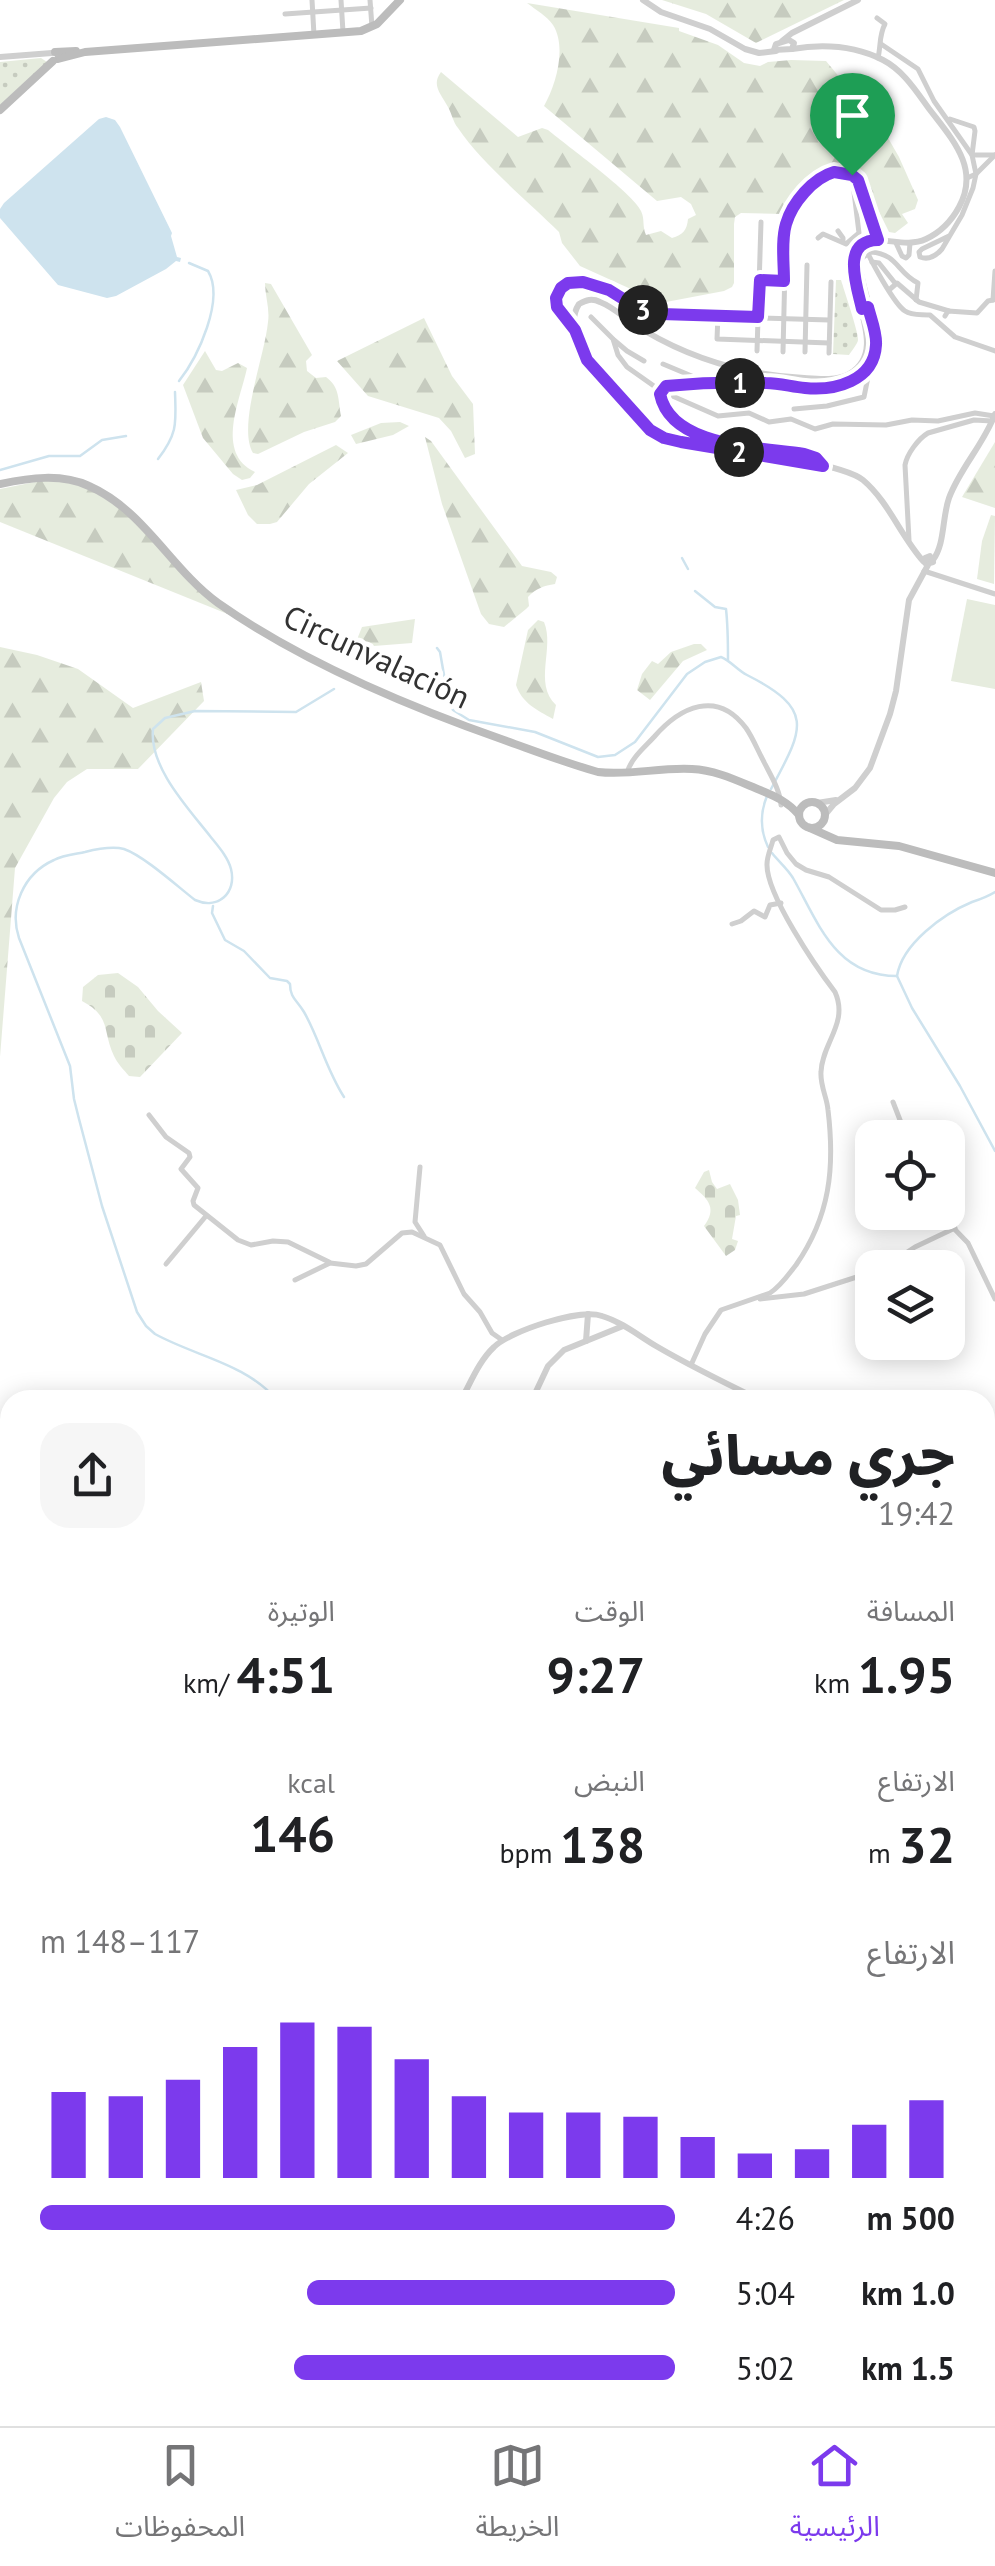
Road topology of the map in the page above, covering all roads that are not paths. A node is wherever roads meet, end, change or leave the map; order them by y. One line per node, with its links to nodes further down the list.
1 (312, 0): 8 (street)
2 (341, 0): 7 (street)
3 (400, 0): 11 (main road)
4 (644, 0): 20 (street)
5 (858, 0): 13 (street)
6 (371, 4): 7 (street); 11 (street)
7 (342, 10): 8 (street); 15 (street)
8 (313, 12): 9 (street); 16 (street)
9 (285, 14)
10 (878, 18): 14 (street)
11 (372, 28): 15 (main road)
12 (868, 28): 14 (street)
13 (802, 30): 17 (street); 18 (street)
14 (881, 32): 19 (street)
15 (343, 33): 16 (main road)
16 (314, 35): 22 (main road)
17 (782, 41): 18 (street); 20 (street)
18 (793, 44): 20 (street); 23 (street)
19 (881, 44): 23 (street); 25 (street)
20 (775, 48)
21 (0, 57): 22 (street)
22 (53, 57): 24 (main road)
23 (878, 58): 30 (street)
24 (0, 110)
25 (947, 118): 26 (street); 26 (street)
26 (972, 154): 27 (street); 28 (street)
27 (995, 154): 28 (street)
28 (976, 174): 30 (street); 32 (street)
29 (852, 175): 36 (street); 38 (street); 46 (street)
30 (967, 178): 32 (street)
31 (761, 222): 45 (street)
32 (951, 225): 34 (street); 39 (street)
33 (838, 231): 38 (street)
34 (949, 236): 34 (street)
35 (818, 238): 38 (street)
36 (878, 240): 37 (street); 52 (street)
37 (896, 242): 39 (street); 39 (street)
38 (844, 243)
39 (910, 247)
40 (866, 252): 41 (street); 50 (street); 52 (street)
41 (872, 262): 48 (street); 49 (street)
42 (807, 265): 59 (street)
43 (986, 268): 44 (street)
44 (992, 276): 51 (street)
45 (760, 280): 46 (street); 57 (street)
46 (784, 281): 58 (street)
47 (830, 282): 60 (street)
48 (896, 284): 49 (street); 50 (street)
49 (889, 290): 67 (street)
50 (916, 300): 51 (street)
51 (994, 300)
52 (865, 308): 54 (street); 74 (street)
53 (562, 314): 54 (street); 55 (street); 61 (street)
54 (573, 314): 61 (street)
55 (718, 316): 57 (street); 63 (street)
56 (591, 317): 62 (street)
57 (758, 317): 58 (street); 63 (street)
58 (783, 318): 59 (street); 64 (street)
59 (806, 319): 60 (street); 65 (street)
60 (830, 320): 66 (street)
61 (575, 330): 85 (street)
62 (613, 339): 72 (street); 78 (street)
63 (757, 340): 64 (street); 68 (street)
64 (782, 341): 65 (street); 69 (street)
65 (805, 342): 66 (street); 70 (street)
66 (829, 343): 71 (street)
67 (995, 350)
68 (757, 351)
69 (783, 352)
70 (805, 352)
71 (829, 353)
72 (644, 360)
73 (662, 364): 75 (street)
74 (869, 366): 76 (street); 80 (street)
75 (708, 382): 76 (street); 78 (street)
76 (763, 383): 79 (street)
77 (877, 384): 80 (street)
78 (660, 391): 82 (street); 85 (street)
79 (742, 393)
80 (868, 394): 81 (street)
81 (800, 406)
82 (957, 416): 83 (street); 84 (street)
83 (994, 417): 84 (street); 88 (street)
84 (974, 420): 87 (street)
85 (823, 466): 87 (street)
86 (0, 484): 90 (main road, Circunvalación)
87 (910, 544): 88 (street)
88 (928, 562): 89 (street); 91 (street)
89 (995, 594)
90 (626, 773): 92 (main road, Circunvalación); 92 (street)
91 (842, 798): 93 (street); 95 (street)
92 (782, 801): 93 (main road); 94 (main road)
93 (812, 802): 94 (main road); 95 (main road)
94 (798, 815): 96 (main road)
95 (824, 817): 96 (main road); 97 (main road)
96 (810, 828): 97 (main road)
97 (849, 841): 98 (main road)
98 (995, 873)
99 (781, 904): 100 (street); 101 (street); 115 (street)
100 (904, 907)
101 (732, 924)
102 (892, 1102): 104 (street)
103 (149, 1116): 106 (street)
104 (900, 1120)
105 (420, 1167): 109 (street)
106 (206, 1216): 111 (street); 112 (street)
107 (952, 1230): 110 (street)
108 (957, 1230): 116 (street)
109 (424, 1236): 111 (street); 119 (street)
110 (910, 1250)
111 (330, 1262): 114 (street)
112 (166, 1264)
113 (855, 1278): 115 (street)
114 (295, 1280)
115 (756, 1298): 121 (street)
116 (995, 1298)
117 (588, 1314): 118 (street); 119 (street); 120 (street)
118 (624, 1326): 120 (street); 121 (street)
119 (502, 1340): 122 (street)
120 (586, 1340): 123 (street)
121 (691, 1365): 124 (street)
122 (467, 1390)
123 (537, 1390)
124 (740, 1390)

